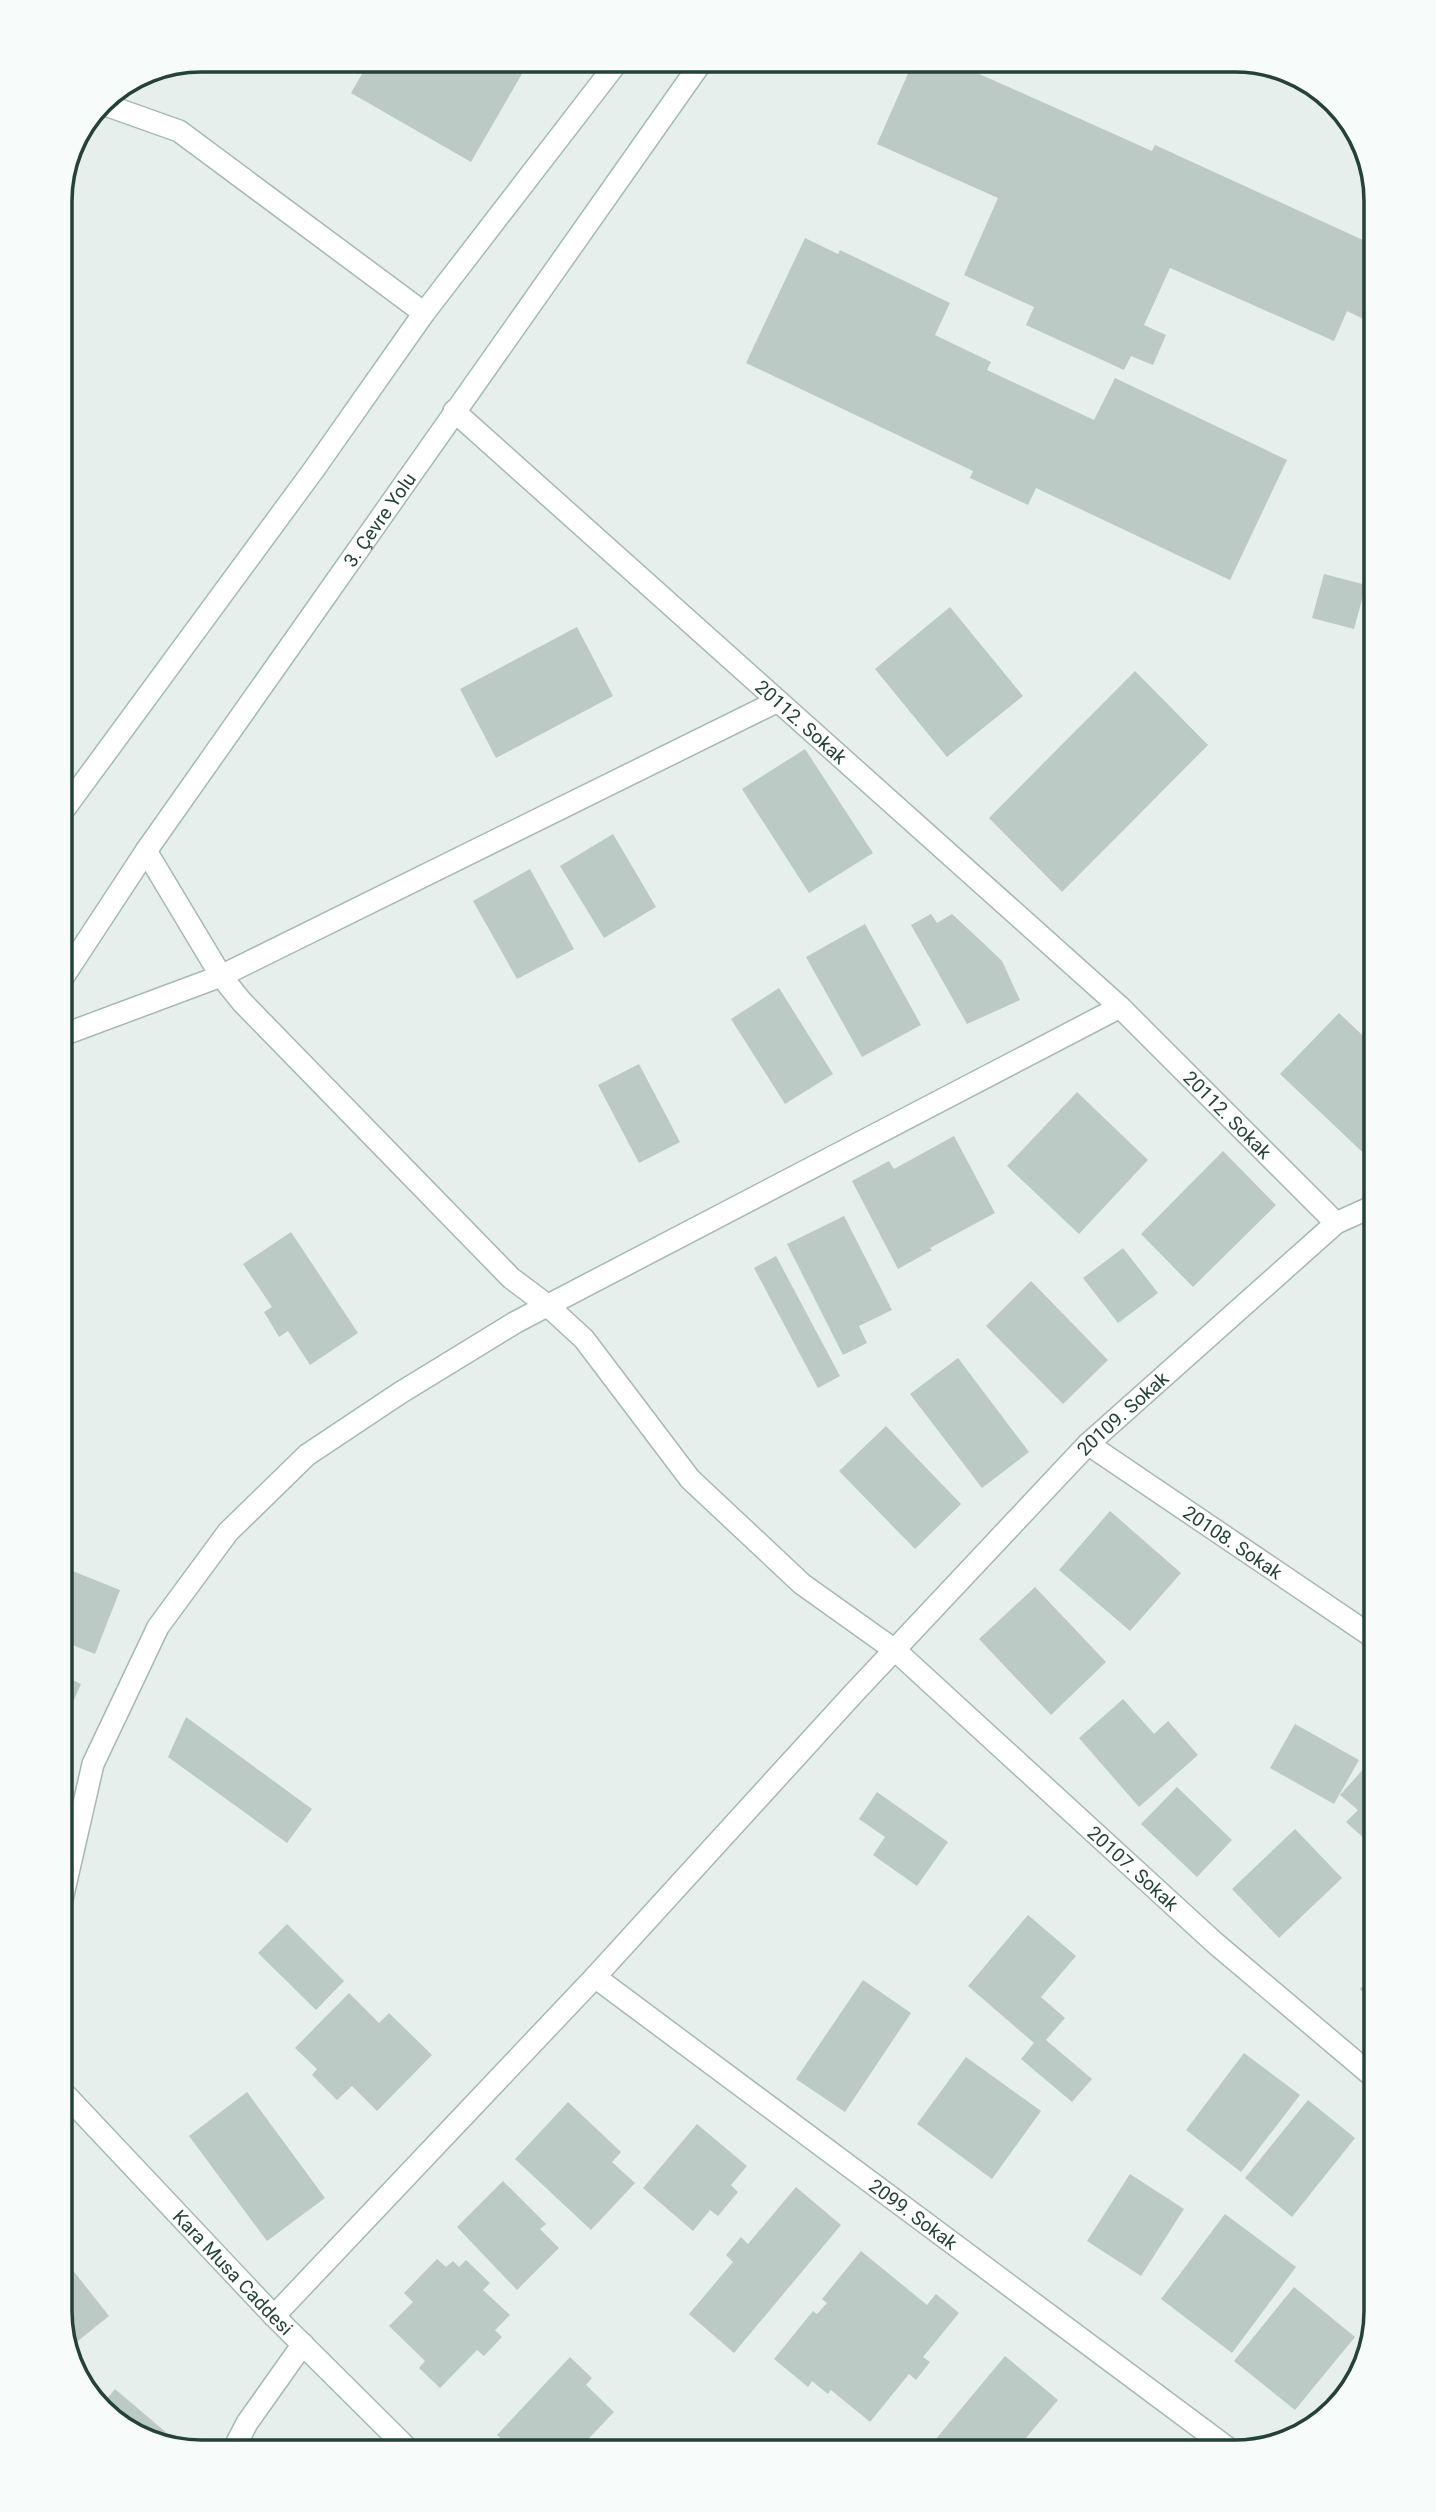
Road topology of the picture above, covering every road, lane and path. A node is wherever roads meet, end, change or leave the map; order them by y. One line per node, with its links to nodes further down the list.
1 (610, 72): 4 (street)
2 (694, 72): 5 (street, 3. Çevre Yolu)
3 (113, 107): 4 (street)
4 (424, 313): 7 (street)
5 (454, 411): 6 (street, 20112. Sokak); 8 (street, 3. Çevre Yolu)
6 (778, 701): 10 (street); 11 (street, 20112. Sokak)
7 (72, 800)
8 (146, 850): 9 (street, 3. Çevre Yolu); 10 (street, 20107. Sokak)
9 (72, 964)
10 (221, 976): 12 (street); 15 (street, 20107. Sokak)
11 (1120, 1007): 14 (street, 20112. Sokak); 15 (street)
12 (72, 1032)
13 (1364, 1211): 14 (street, 20109. Sokak)
14 (1336, 1223): 16 (street, 20109. Sokak)
15 (547, 1306): 18 (street, 20107. Sokak); 19 (street)
16 (1088, 1444): 17 (street, 20108. Sokak); 18 (street, 20109. Sokak)
17 (1364, 1630)
18 (896, 1651): 20 (street, 20109. Sokak); 21 (street, 20107. Sokak)
19 (72, 1856)
20 (594, 1977): 23 (street, 20109. Sokak); 27 (street, 2099. Sokak)
21 (1364, 2068)
22 (72, 2102): 23 (street, Kara Musa Caddesi)
23 (274, 2316): 24 (street, Kara Musa Caddesi)
24 (303, 2344): 25 (street); 26 (street, Kara Musa Caddesi)
25 (238, 2440)
26 (399, 2440)
27 (1217, 2440)

